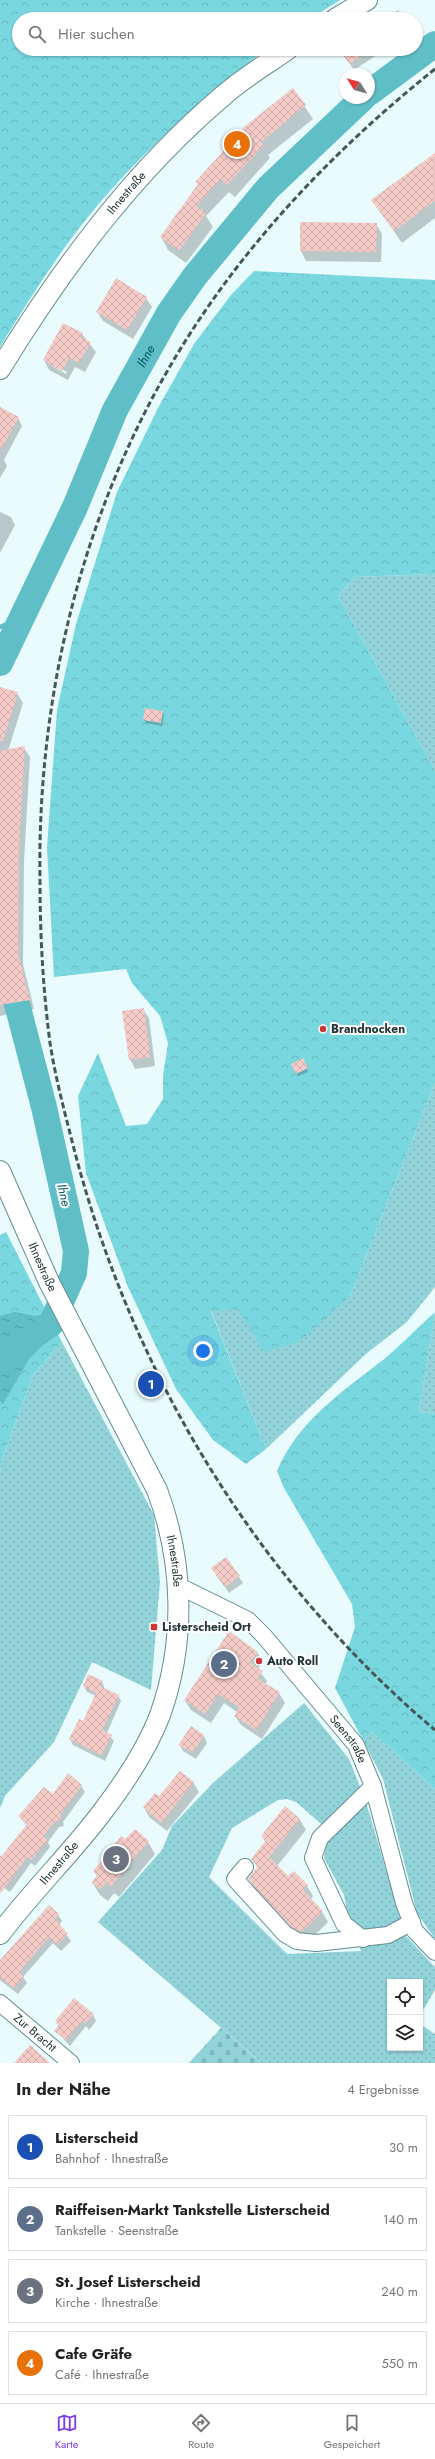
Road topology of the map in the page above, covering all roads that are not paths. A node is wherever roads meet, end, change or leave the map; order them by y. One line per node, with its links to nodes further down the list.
1 (367, 0): 2 (main road)
2 (347, 12)
3 (278, 56): 4 (main road, Ihnestraße)
4 (0, 369)
5 (0, 1172): 6 (main road, Ihnestraße)
6 (179, 1586): 7 (street, Seenstraße); 10 (main road, Ihnestraße)
7 (373, 1786): 9 (street, Seenstraße); 11 (street)
8 (245, 1867): 11 (street)
9 (412, 1922): 11 (street); 12 (street, Seenstraße)
10 (0, 1934)
11 (363, 1939)
12 (435, 1952)
13 (0, 2003): 14 (street, Zur Bracht)
14 (71, 2063)

